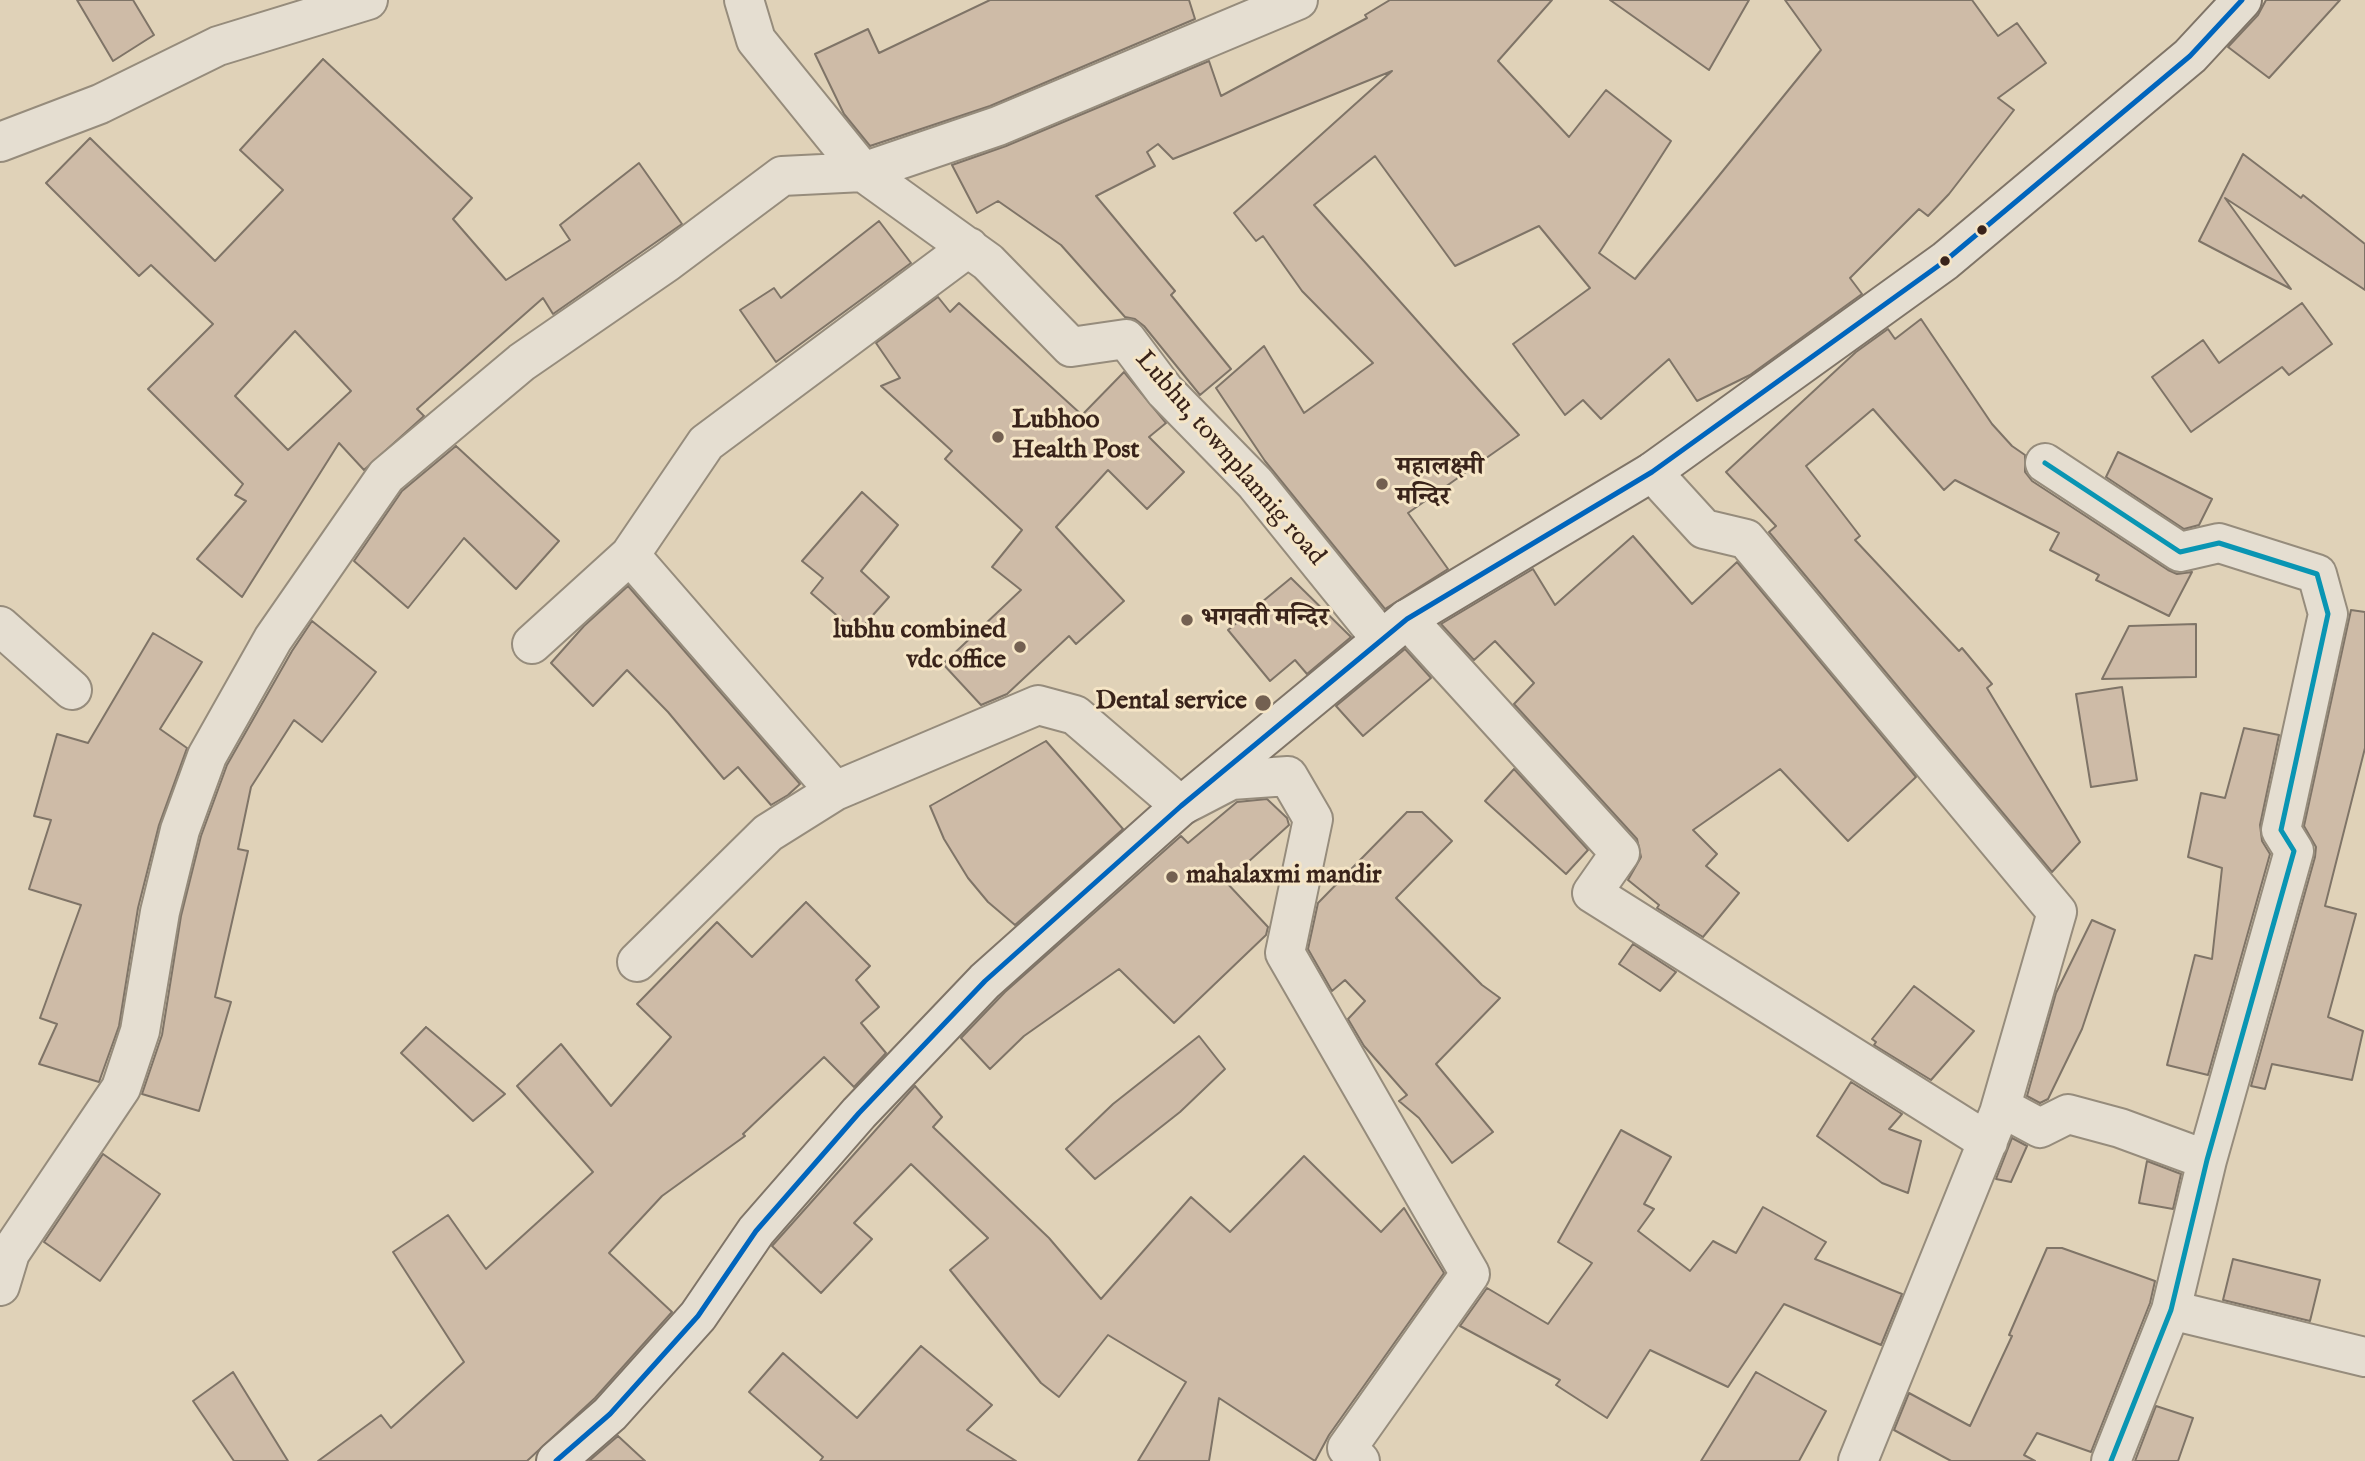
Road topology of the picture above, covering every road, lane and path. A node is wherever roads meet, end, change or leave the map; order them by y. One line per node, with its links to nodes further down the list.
1 (368, 0): 5 (street)
2 (744, 0): 6 (street, Lubhu, townplannig road)
3 (1298, 0): 6 (street)
4 (2242, 0): 9 (street)
5 (0, 142)
6 (863, 172): 7 (street, Lubhu, townplannig road); 20 (street)
7 (969, 247): 10 (street); 12 (street, Lubhu, townplannig road)
8 (2045, 463): 19 (street)
9 (1652, 472): 12 (street); 18 (street)
10 (630, 555): 13 (street); 15 (street)
11 (0, 626): 14 (street)
12 (1395, 629): 16 (street); 18 (street)
13 (532, 644)
14 (72, 690)
15 (835, 791): 16 (street); 17 (street)
16 (1181, 806): 23 (street); 24 (street)
17 (638, 962)
18 (1994, 1128): 19 (street); 25 (street)
19 (2207, 1160): 21 (street)
20 (0, 1286)
21 (2171, 1310): 22 (street); 26 (street)
22 (2365, 1357)
23 (556, 1461)
24 (1360, 1461)
25 (1858, 1461)
26 (2111, 1461)

